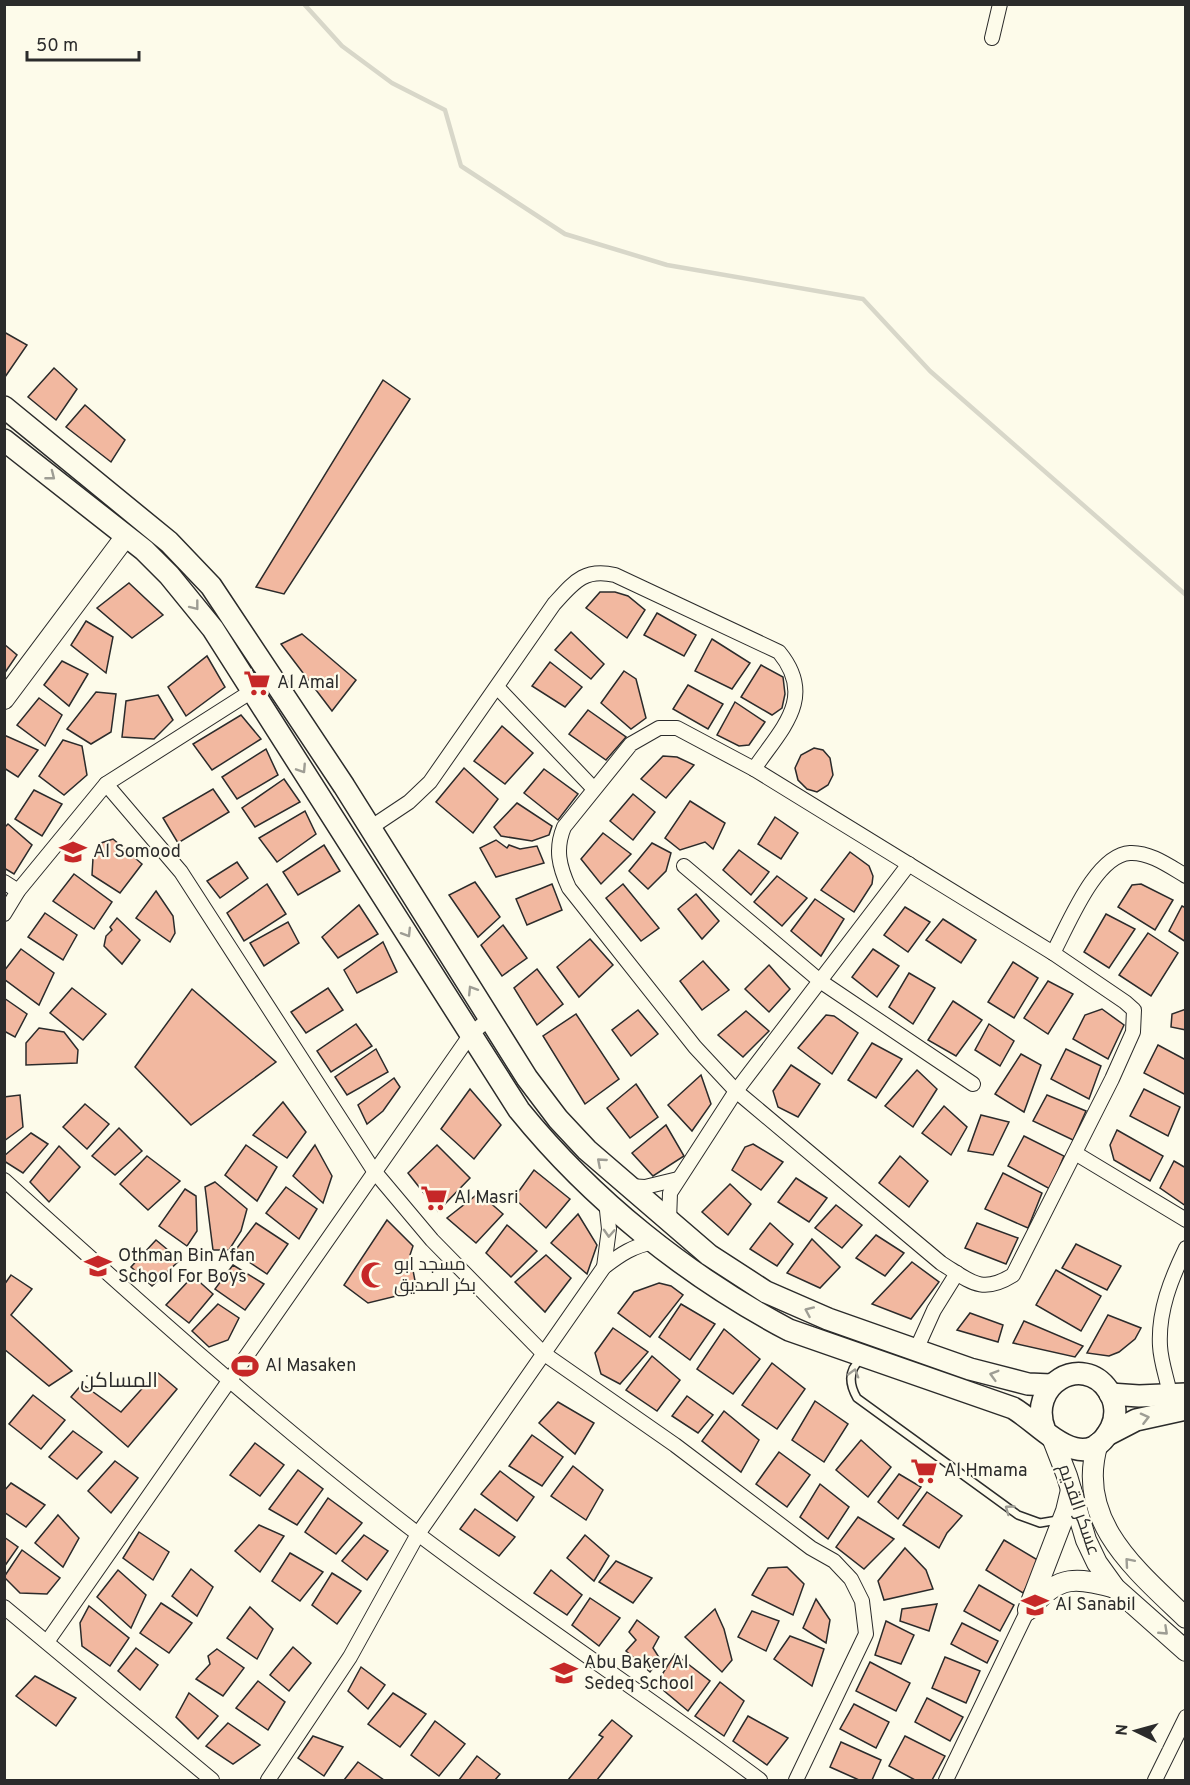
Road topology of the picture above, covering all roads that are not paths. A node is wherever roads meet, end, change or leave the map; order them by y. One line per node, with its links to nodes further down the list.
1 (1000, 4): 2 (street)
2 (992, 38)
3 (4, 407): 12 (main road)
4 (4, 440): 5 (main road, one-way to 5)
5 (126, 536): 7 (main road, one-way to 7); 8 (street)
6 (496, 687): 9 (street); 11 (street); 12 (street)
7 (252, 691): 10 (street); 22 (main road, one-way to 22)
8 (4, 699)
9 (754, 769): 11 (street); 13 (street)
10 (106, 784): 17 (street); 26 (street)
11 (594, 789): 24 (street)
12 (370, 828): 21 (main road, one-way to 12)
13 (909, 864): 19 (street); 20 (street)
14 (684, 866): 20 (street)
15 (1185, 876): 19 (street)
16 (4, 882): 17 (street)
17 (18, 891): 18 (street)
18 (4, 914)
19 (1053, 953): 25 (street)
20 (820, 981): 23 (street); 24 (street)
21 (490, 1018): 22 (street); 29 (main road, one-way to 21)
22 (471, 1034): 26 (street); 30 (main road)
23 (973, 1084)
24 (736, 1091): 27 (street); 36 (street)
25 (1075, 1153): 31 (street); 36 (street)
26 (374, 1171): 38 (street); 40 (street)
27 (678, 1179): 29 (street); 32 (street)
28 (4, 1180): 40 (street)
29 (629, 1186): 32 (main road)
30 (605, 1199): 33 (main road); 35 (street, one-way to 35)
31 (1185, 1220)
32 (669, 1221): 37 (main road, one-way to 32)
33 (654, 1242): 35 (street); 39 (main road)
34 (1185, 1248): 43 (street)
35 (604, 1267): 38 (street)
36 (957, 1273): 37 (street)
37 (916, 1350): 41 (main road, one-way to 37)
38 (543, 1353): 48 (street); 59 (street)
39 (865, 1356): 44 (main road); 47 (lane, one-way to 39)
40 (229, 1380): 48 (street); 53 (street)
41 (1051, 1385): 42 (main road); 44 (main road)
42 (1110, 1394): 43 (main road); 45 (main road)
43 (1178, 1402): 45 (main road, one-way to 43)
44 (1049, 1436): 45 (main road); 46 (street, عسكر القديم)
45 (1103, 1439): 52 (street, عسكر القديم, one-way to 45)
46 (1071, 1491): 47 (street); 49 (street, عسكر القديم)
47 (1064, 1518): 51 (street)
48 (418, 1534): 57 (street); 58 (street)
49 (1115, 1588): 51 (street); 54 (street, عسكر القديم, one-way to 54)
50 (4, 1607): 53 (street)
51 (1028, 1610): 60 (street)
52 (1185, 1618)
53 (46, 1642): 56 (street)
54 (1185, 1651)
55 (1185, 1717): 61 (street)
56 (212, 1780)
57 (268, 1780)
58 (760, 1780)
59 (796, 1780)
60 (946, 1780)
61 (1155, 1780)

